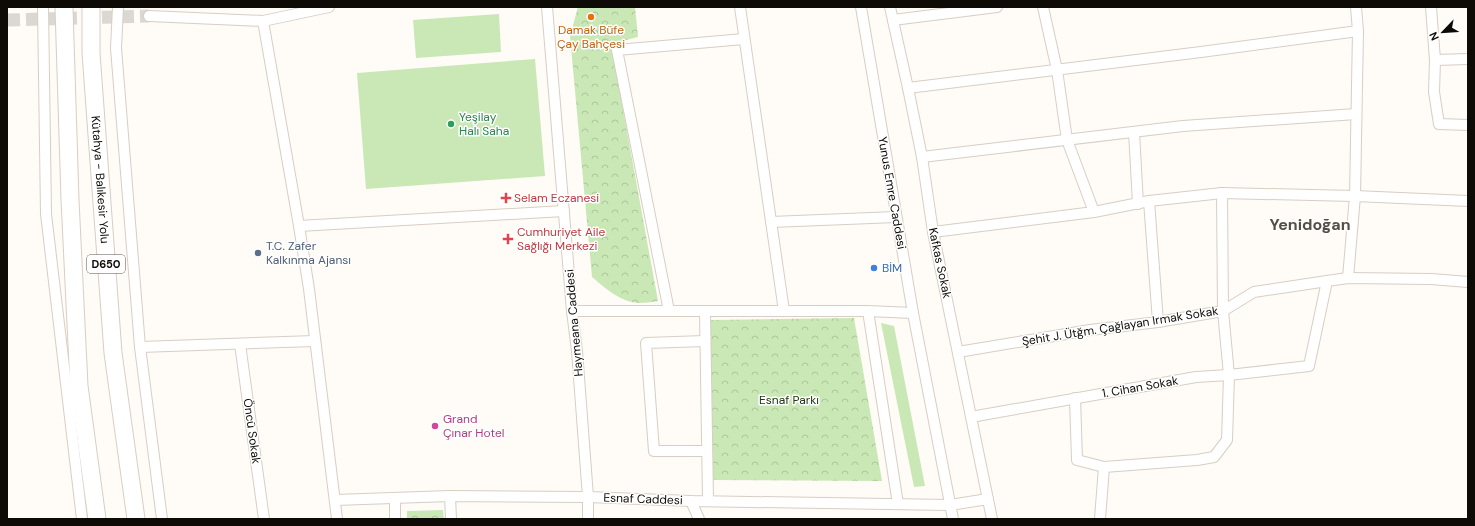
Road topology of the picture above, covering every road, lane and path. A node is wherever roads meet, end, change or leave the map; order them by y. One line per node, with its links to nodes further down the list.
1 (43, 7): 69 (street)
2 (64, 7): 70 (highway, D650)
3 (91, 7): 71 (highway, Kütahya - Balıkesir Yolu / D650)
4 (118, 7): 53 (street)
5 (329, 7): 16 (street)
6 (547, 7): 33 (street, Haymeana Caddesi)
7 (740, 7): 18 (street)
8 (861, 7): 35 (street, Yunus Emre Caddesi)
9 (890, 7): 15 (street, Kafkas Sokak)
10 (997, 7): 15 (street)
11 (1043, 7): 21 (street)
12 (1356, 7): 17 (street)
13 (1432, 7): 20 (street)
14 (149, 16): 16 (street)
15 (893, 20): 22 (street, Kafkas Sokak)
16 (263, 22): 37 (street)
17 (1358, 31): 21 (street); 23 (street)
18 (744, 39): 36 (street); 43 (street)
19 (1468, 58): 20 (street)
20 (1435, 60): 24 (street)
21 (1057, 70): 22 (street); 26 (street)
22 (908, 88): 27 (street, Kafkas Sokak)
23 (1356, 114): 25 (street); 29 (street)
24 (1468, 125)
25 (1134, 132): 26 (street); 32 (street)
26 (1066, 140): 27 (street); 34 (street)
27 (922, 157): 38 (street, Kafkas Sokak)
28 (1222, 193): 29 (street); 30 (street); 47 (street)
29 (1356, 196): 31 (street); 39 (street)
30 (1149, 201): 32 (street); 49 (street)
31 (1468, 201)
32 (1138, 204): 34 (street)
33 (564, 211): 37 (street); 42 (street, Haymeana Caddesi)
34 (1094, 212): 38 (street)
35 (896, 217): 36 (street); 48 (street, Yunus Emre Caddesi)
36 (771, 222): 45 (street)
37 (299, 226): 50 (street)
38 (933, 232): 54 (street, Kafkas Sokak)
39 (1348, 278): 40 (street, Şehit J. Ütğm. Çağlayan Irmak Sokak); 41 (street, Şehit J. Ütğm. Çağlayan Irmak Sokak)
40 (1327, 281): 47 (street, Şehit J. Ütğm. Çağlayan Irmak Sokak); 55 (street, 1. Cihan Sokak)
41 (1468, 282)
42 (572, 311): 43 (street); 61 (street, Haymeana Caddesi)
43 (669, 311): 44 (street)
44 (705, 311): 45 (street); 51 (street)
45 (784, 311): 46 (street)
46 (868, 311): 48 (street); 67 (street)
47 (1223, 311): 49 (street, Şehit J. Ütğm. Çağlayan Irmak Sokak); 55 (street)
48 (913, 313): 68 (street, Yunus Emre Caddesi)
49 (1158, 322): 54 (street, Şehit J. Ütğm. Çağlayan Irmak Sokak)
50 (315, 341): 52 (street); 64 (street)
51 (705, 341): 58 (street); 58 (street)
52 (240, 344): 53 (street); 73 (street, Öncü Sokak)
53 (140, 347): 72 (street)
54 (958, 352): 57 (street, Kafkas Sokak)
55 (1229, 376): 56 (street, 1. Cihan Sokak); 59 (street)
56 (1075, 398): 57 (street, 1. Cihan Sokak); 59 (street)
57 (971, 417): 63 (street, Kafkas Sokak)
58 (707, 451): 66 (street)
59 (1104, 467): 81 (street)
60 (450, 496): 61 (street, Esnaf Caddesi); 62 (street, Esnaf Caddesi); 76 (street)
61 (588, 497): 65 (street, Esnaf Caddesi); 77 (street, Haymeana Caddesi)
62 (395, 498): 64 (street, Esnaf Caddesi); 75 (street)
63 (988, 499): 68 (street, Esnaf Caddesi); 80 (street, Kafkas Sokak)
64 (335, 500): 74 (street)
65 (691, 501): 66 (street, Esnaf Caddesi); 78 (street)
66 (708, 501): 67 (street, Esnaf Caddesi)
67 (898, 504): 68 (street, Esnaf Caddesi)
68 (950, 505): 79 (street, Yunus Emre Caddesi)
69 (82, 519)
70 (97, 519)
71 (136, 519)
72 (162, 519)
73 (264, 519)
74 (337, 519)
75 (395, 519)
76 (450, 519)
77 (588, 519)
78 (699, 519)
79 (953, 519)
80 (992, 519)
81 (1100, 519)

